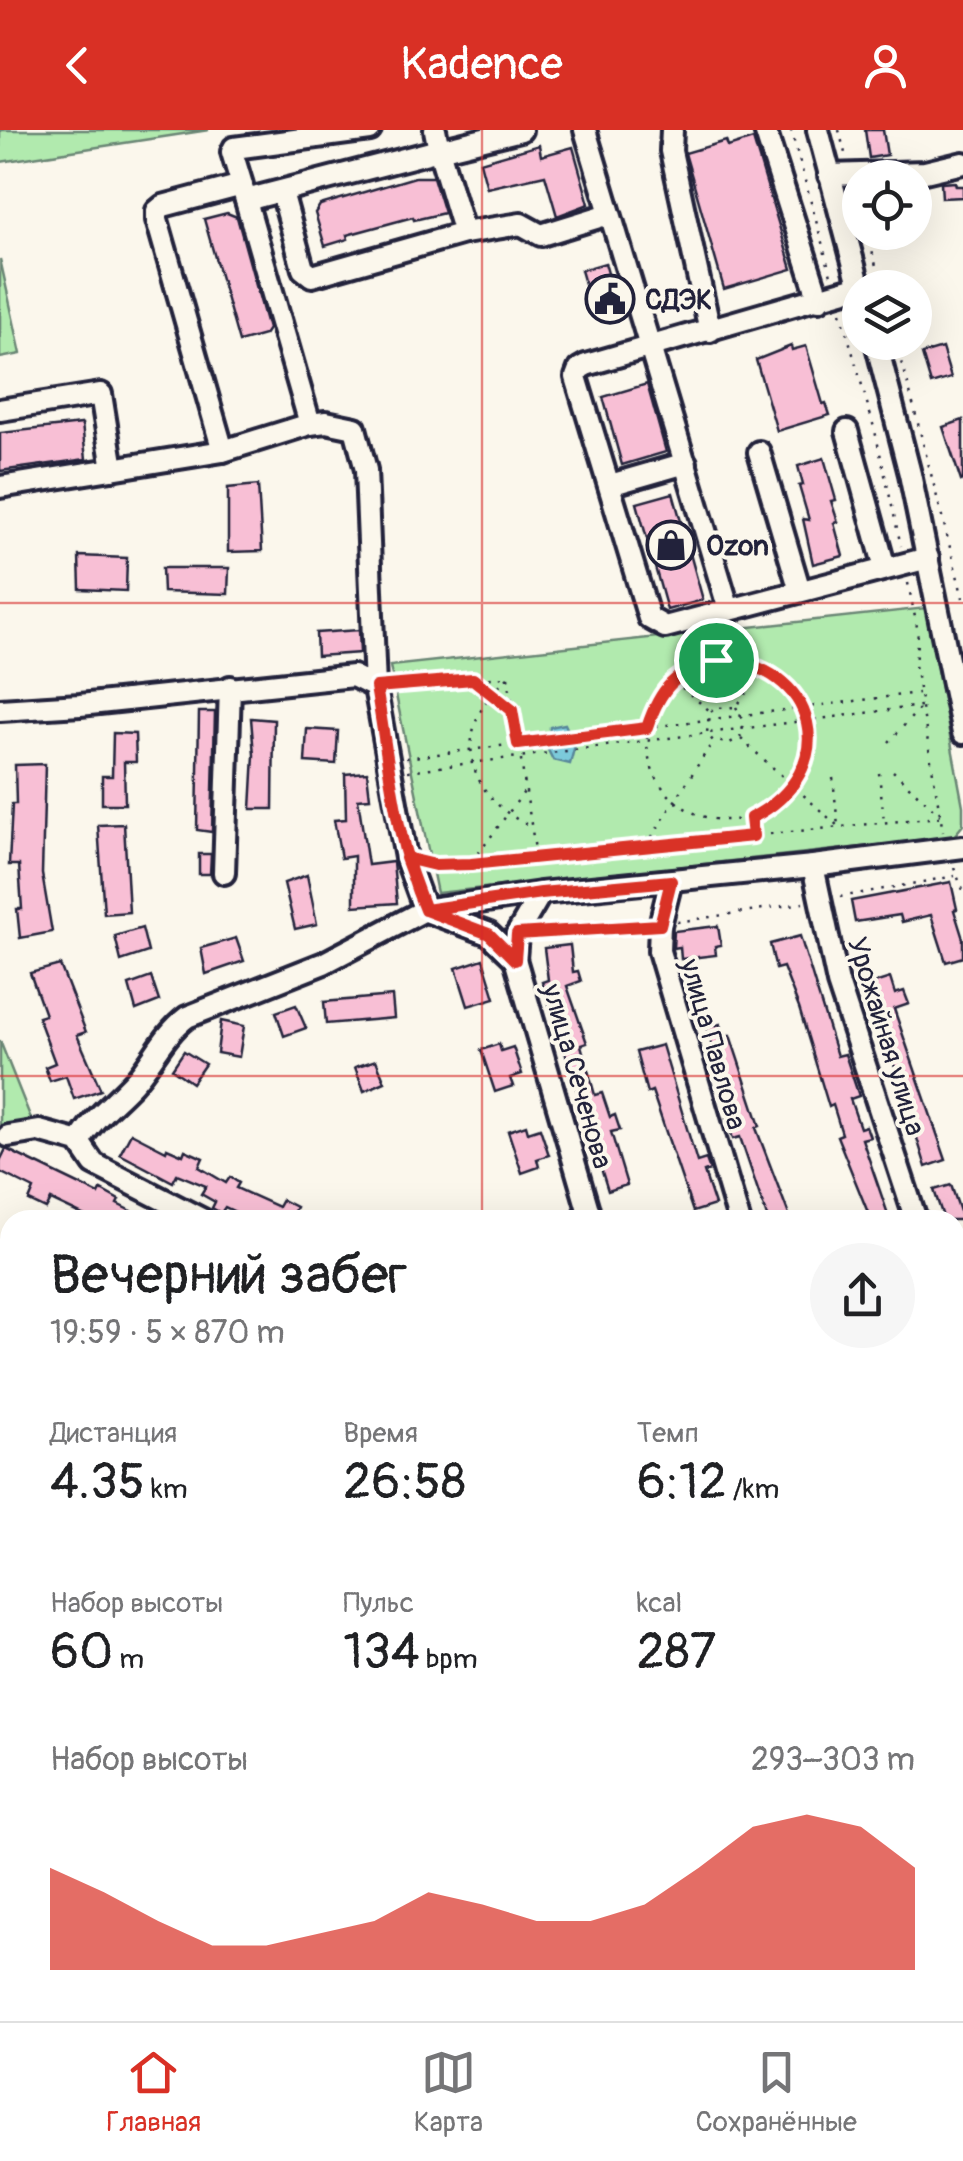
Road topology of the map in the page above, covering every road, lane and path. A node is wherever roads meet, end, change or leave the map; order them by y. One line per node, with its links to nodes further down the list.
1 (370, 130): 14 (street)
2 (521, 130): 8 (street)
3 (585, 130): 16 (street)
4 (672, 130): 21 (street)
5 (765, 130): 20 (street)
6 (818, 130): 12 (street)
7 (839, 130): 9 (path)
8 (437, 140): 15 (street); 17 (street)
9 (847, 160)
10 (963, 163): 11 (street)
11 (932, 170)
12 (830, 175): 13 (street); 18 (street)
13 (842, 175)
14 (244, 192): 15 (street); 26 (street); 28 (street)
15 (282, 192): 17 (street)
16 (608, 214): 17 (street); 22 (street)
17 (464, 233)
18 (855, 270)
19 (842, 293): 20 (street)
20 (818, 300): 21 (street)
21 (710, 330): 22 (street)
22 (650, 347): 30 (street); 32 (street)
23 (880, 360): 34 (street)
24 (902, 360): 37 (path)
25 (0, 410): 31 (street)
26 (310, 424): 28 (street); 43 (street)
27 (846, 431): 35 (street)
28 (223, 451): 31 (street)
29 (758, 452): 36 (street)
30 (686, 463): 32 (street); 38 (street)
31 (114, 468): 33 (street)
32 (610, 486): 38 (street)
33 (0, 487)
34 (928, 558): 35 (street); 57 (street)
35 (884, 568): 36 (street)
36 (800, 591): 38 (street)
37 (963, 598)
38 (729, 610)
39 (764, 668): 42 (path); 47 (path); 48 (path)
40 (508, 677): 41 (path); 45 (path); 50 (path)
41 (473, 679): 43 (path); 45 (path)
42 (673, 680): 51 (path); 55 (path)
43 (376, 687): 44 (street); 67 (street)
44 (230, 688): 49 (street); 86 (street)
45 (490, 692): 50 (path); 64 (path)
46 (920, 693): 48 (path)
47 (736, 708): 51 (path); 52 (path)
48 (802, 708): 52 (path); 54 (path)
49 (0, 710)
50 (512, 710): 63 (path)
51 (710, 712): 53 (path)
52 (742, 716): 53 (path); 56 (path)
53 (706, 720): 55 (path); 58 (path)
54 (806, 721): 56 (path); 62 (path); 71 (path)
55 (647, 728): 60 (path); 63 (path)
56 (745, 728): 58 (path); 59 (path)
57 (963, 733)
58 (706, 734): 60 (path); 61 (path)
59 (740, 738): 61 (path); 71 (path)
60 (646, 741): 65 (path); 73 (path)
61 (713, 741): 73 (path)
62 (889, 742)
63 (518, 744): 64 (path); 65 (path)
64 (472, 750): 66 (path); 67 (path)
65 (520, 757): 66 (path); 72 (path)
66 (475, 763): 67 (path); 74 (path)
67 (390, 767): 82 (street)
68 (892, 772): 76 (path)
69 (879, 773): 76 (path)
70 (832, 778): 78 (path)
71 (794, 786): 75 (path); 78 (path)
72 (526, 790): 74 (path); 77 (path)
73 (674, 802): 75 (path); 80 (path)
74 (507, 816): 77 (path); 84 (path)
75 (751, 818): 79 (path)
76 (884, 822): 78 (path)
77 (532, 827): 83 (path)
78 (838, 827): 79 (path)
79 (753, 836): 80 (path)
80 (646, 847): 83 (path)
81 (963, 847): 85 (street)
82 (406, 858): 84 (path); 91 (street)
83 (536, 858): 84 (path)
84 (471, 864)
85 (813, 866): 87 (street); 90 (street, Урожайная улица)
86 (224, 872)
87 (671, 881): 89 (street); 92 (street, улица Павлова)
88 (963, 890): 90 (path)
89 (541, 893): 91 (street); 93 (street, улица Сеченова)
90 (820, 900): 92 (path); 100 (street, Урожайная улица)
91 (425, 910): 94 (street); 96 (street)
92 (660, 925): 93 (path); 99 (street, улица Павлова)
93 (517, 934): 94 (street, улица Сеченова)
94 (515, 960): 98 (street, улица Сеченова)
95 (8, 1136): 96 (street)
96 (79, 1142): 97 (street)
97 (183, 1210)
98 (588, 1210)
99 (736, 1210)
100 (913, 1210)

